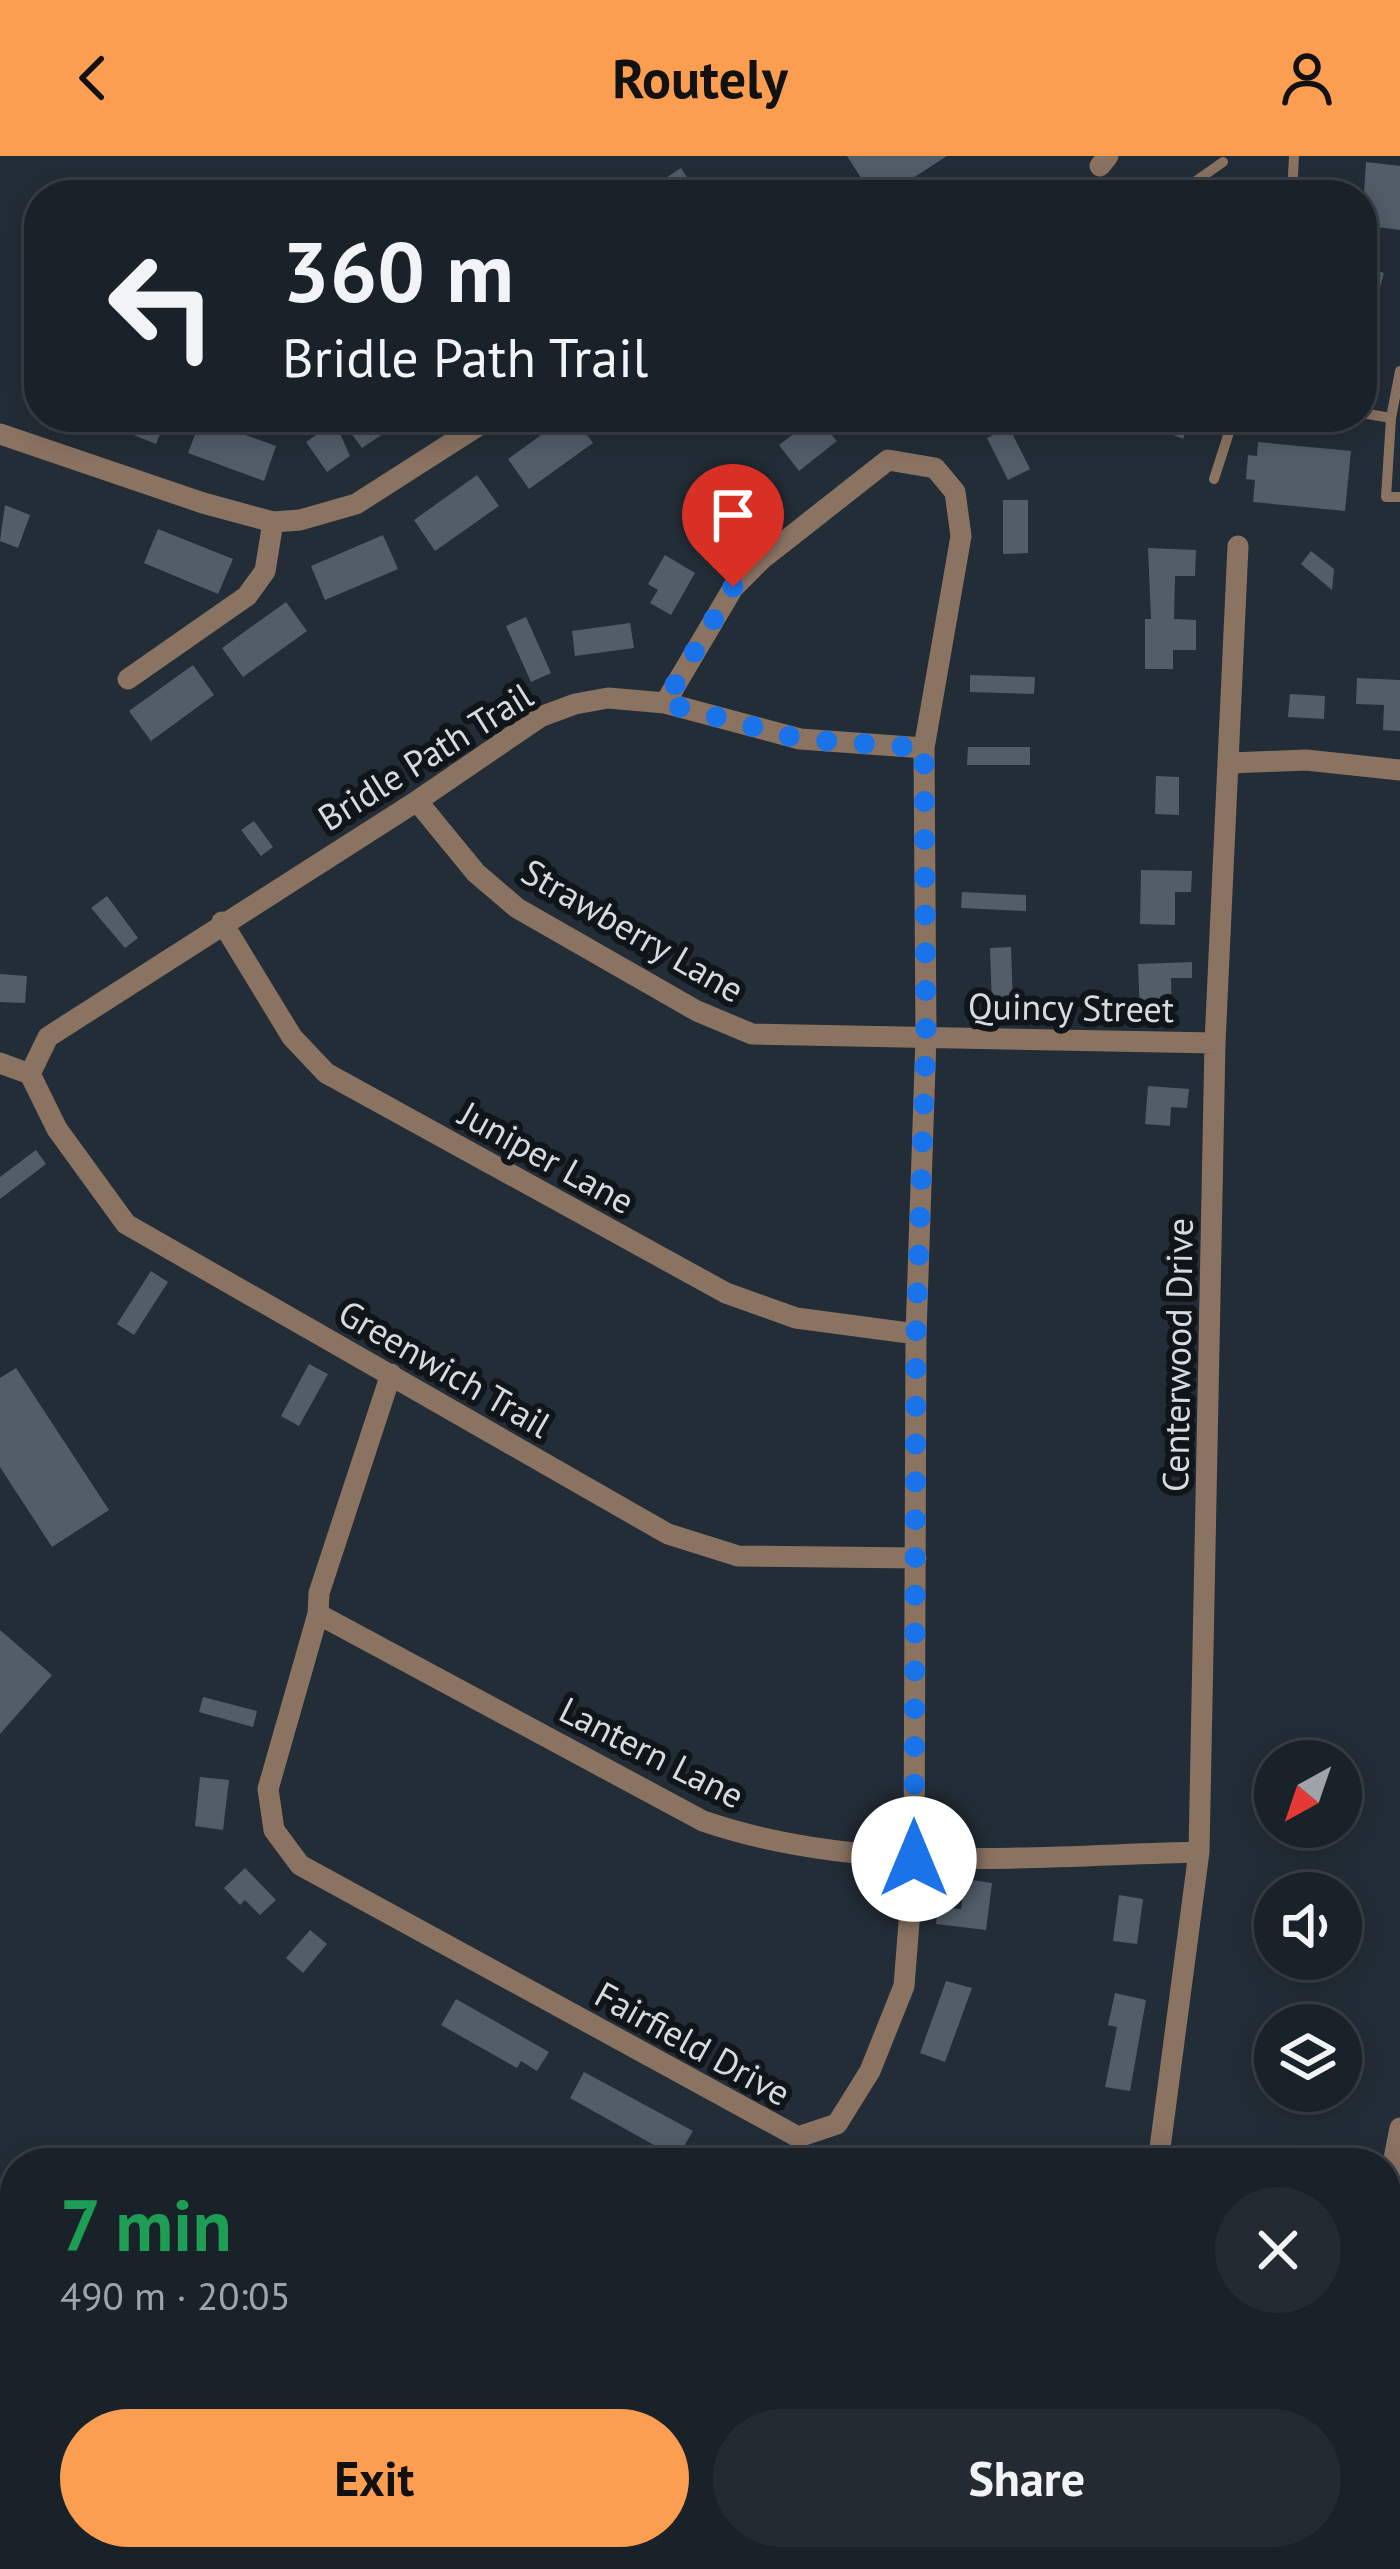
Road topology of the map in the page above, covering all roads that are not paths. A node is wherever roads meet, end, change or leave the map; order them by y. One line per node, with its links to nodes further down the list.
1 (1223, 162): 2 (lane)
2 (1197, 180)
3 (1400, 371): 5 (lane)
4 (1377, 416): 5 (lane)
5 (1391, 418): 10 (lane)
6 (469, 432): 11 (street)
7 (1229, 432): 9 (lane)
8 (0, 434): 11 (street)
9 (1214, 479)
10 (1400, 497)
11 (273, 522): 13 (street)
12 (1238, 546): 16 (street, Centerwood Drive)
13 (128, 680)
14 (664, 703): 15 (street, Bridle Path Trail); 15 (street, Fairfield Drive); 18 (street, Bridle Path Trail)
15 (924, 748): 20 (street, Fairfield Drive)
16 (1231, 763): 17 (street); 21 (street, Centerwood Drive)
17 (1400, 770)
18 (417, 801): 19 (street, Bridle Path Trail); 20 (street, Strawberry Lane)
19 (222, 922): 23 (street, Bridle Path Trail); 24 (street, Juniper Lane)
20 (926, 1037): 21 (street, Quincy Street); 24 (street, Fairfield Drive)
21 (1215, 1043): 28 (street, Centerwood Drive)
22 (0, 1063): 23 (street)
23 (30, 1074): 25 (street, Greenwich Trail)
24 (916, 1334): 26 (street, Fairfield Drive)
25 (391, 1374): 26 (street, Greenwich Trail); 27 (street, Fairfield Drive)
26 (916, 1558): 29 (street, Fairfield Drive)
27 (318, 1614): 29 (street, Lantern Lane); 29 (street, Fairfield Drive)
28 (1199, 1852): 29 (street, Lantern Lane); 30 (street, Centerwood Drive)
29 (914, 1859)
30 (1160, 2148)

